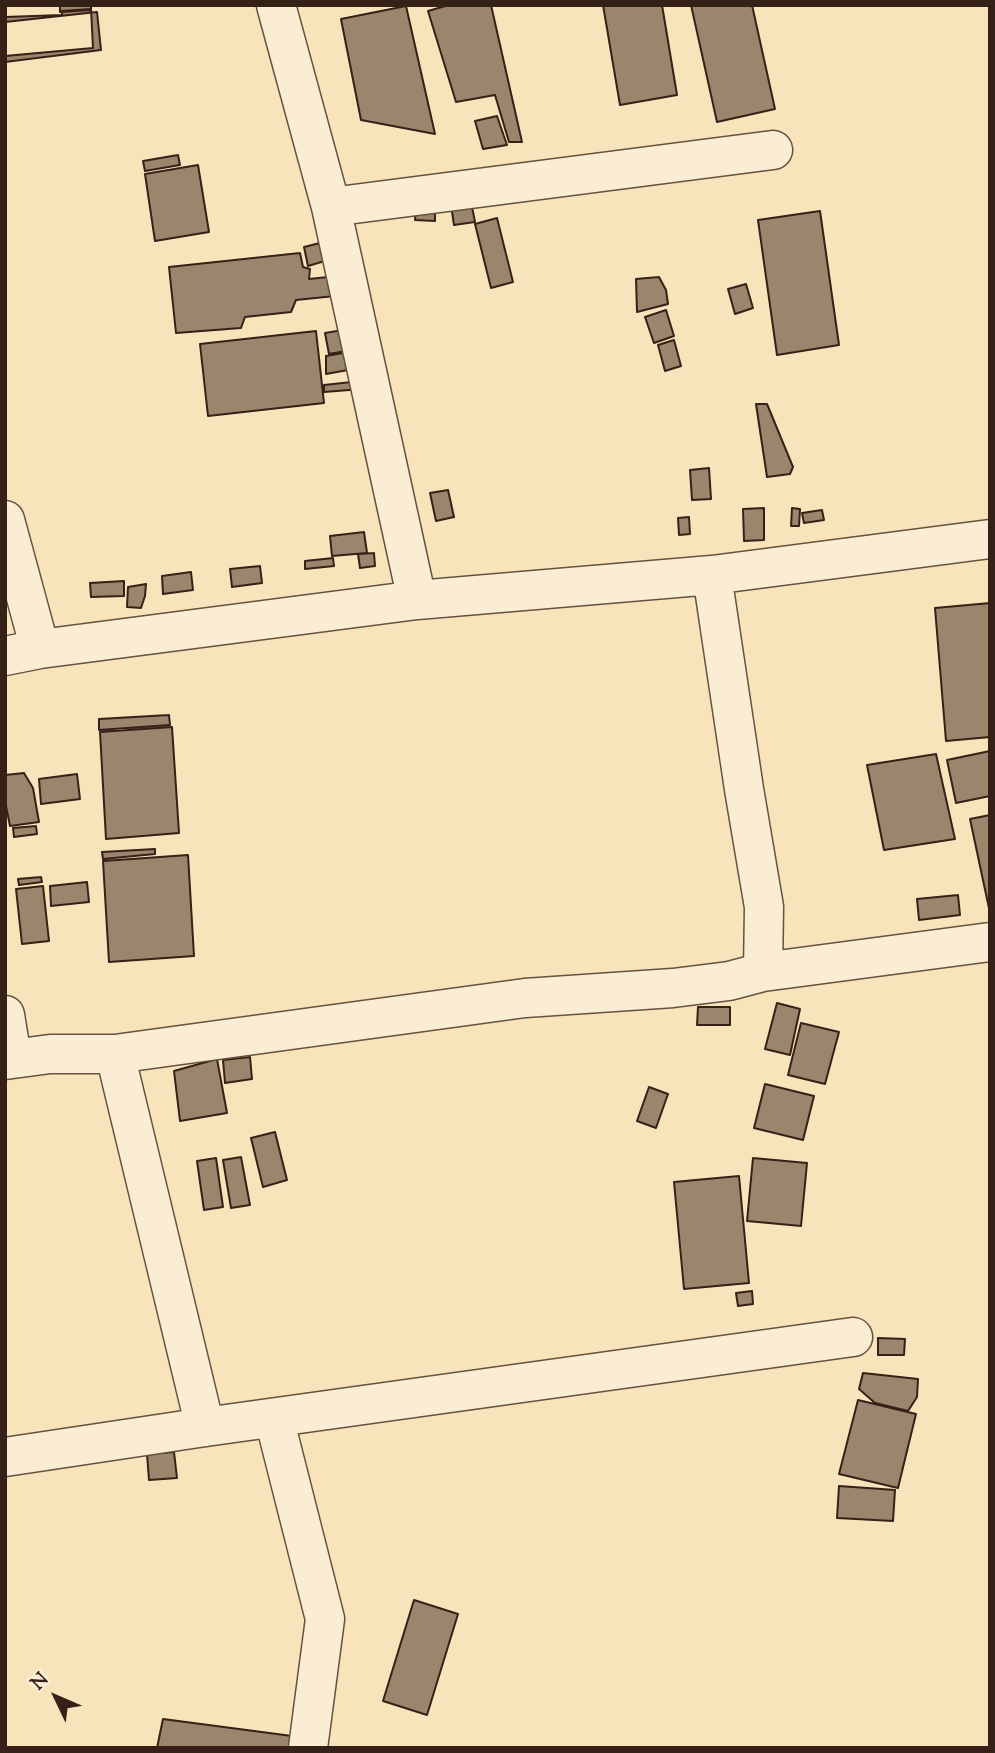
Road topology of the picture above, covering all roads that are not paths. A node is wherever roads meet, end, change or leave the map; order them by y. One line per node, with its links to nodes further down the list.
1 (276, 5): 3 (street)
2 (773, 150): 3 (street)
3 (331, 207): 7 (street)
4 (5, 520): 8 (street)
5 (990, 539): 6 (street)
6 (712, 575): 7 (street); 10 (street)
7 (417, 600): 8 (street)
8 (22, 652)
9 (990, 942): 10 (street)
10 (763, 972): 12 (street)
11 (5, 1015): 13 (street)
12 (115, 1054): 13 (street); 16 (street)
13 (9, 1059)
14 (853, 1338): 15 (street)
15 (274, 1418): 16 (street); 18 (street)
16 (205, 1427): 17 (street)
17 (5, 1457)
18 (308, 1748)

